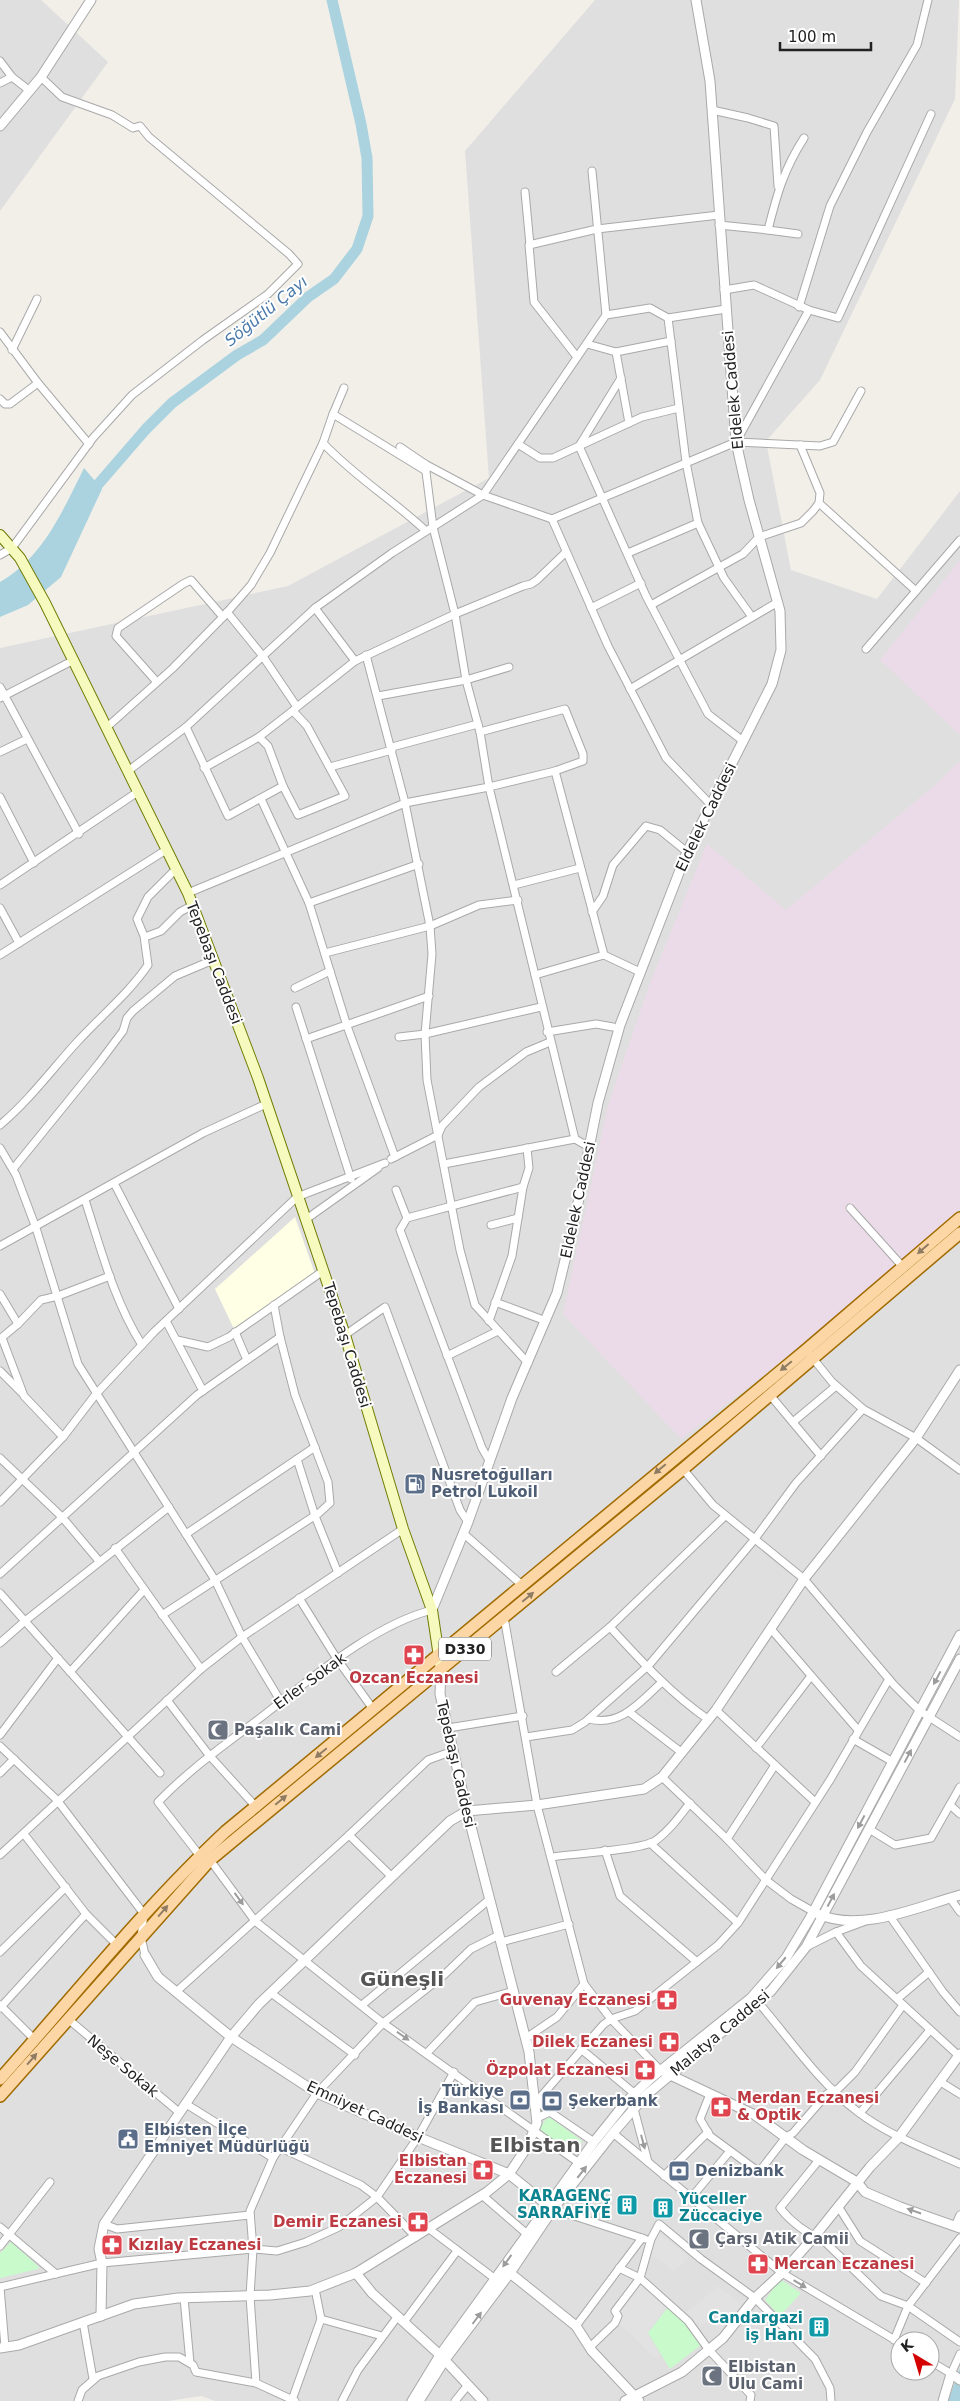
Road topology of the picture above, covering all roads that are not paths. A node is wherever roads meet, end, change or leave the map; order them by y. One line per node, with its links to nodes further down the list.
1 (91, 0): 5 (street)
2 (696, 0): 9 (street, Eldelek Caddesi)
3 (928, 0): 24 (street)
4 (0, 61): 6 (street)
5 (41, 77): 8 (street); 45 (street)
6 (12, 78): 7 (street); 8 (street)
7 (0, 83)
8 (30, 91): 11 (street)
9 (712, 110): 14 (street); 16 (street, Eldelek Caddesi)
10 (931, 114): 26 (street)
11 (0, 126)
12 (804, 138): 14 (street)
13 (592, 171): 18 (street)
14 (778, 187): 19 (street)
15 (525, 192): 21 (street)
16 (719, 215): 17 (street, Eldelek Caddesi); 18 (street)
17 (719, 225): 19 (street); 22 (street, Eldelek Caddesi)
18 (597, 229): 21 (street); 27 (street)
19 (768, 230): 20 (street)
20 (798, 234)
21 (530, 245): 34 (street)
22 (724, 290): 24 (street); 25 (street, Eldelek Caddesi)
23 (37, 300): 32 (street)
24 (799, 307): 26 (street)
25 (726, 309): 28 (street); 43 (street, Eldelek Caddesi)
26 (809, 310): 43 (street)
27 (606, 315): 28 (street); 31 (street)
28 (668, 318): 30 (street)
29 (0, 332): 32 (street)
30 (671, 341): 33 (street); 40 (street)
31 (586, 344): 33 (street); 34 (street)
32 (12, 350): 36 (street)
33 (616, 352): 35 (street)
34 (578, 357): 46 (street)
35 (621, 378): 42 (street); 48 (street)
36 (38, 383): 39 (street); 45 (street)
37 (344, 388): 41 (street)
38 (861, 391): 47 (street)
39 (0, 399)
40 (679, 408): 42 (street); 50 (street)
41 (333, 414): 44 (street); 51 (street)
42 (629, 423): 48 (street)
43 (736, 442): 47 (street); 50 (street); 59 (street, Eldelek Caddesi)
44 (323, 443): 57 (street); 72 (street)
45 (89, 444): 61 (street)
46 (518, 444): 48 (street); 52 (street)
47 (800, 445): 54 (street)
48 (579, 446): 53 (street)
49 (400, 447): 51 (street)
50 (686, 462): 53 (street); 56 (street)
51 (425, 467): 52 (street); 57 (street)
52 (483, 495): 55 (street); 57 (street)
53 (603, 497): 55 (street); 63 (street)
54 (819, 503): 59 (street); 67 (street)
55 (552, 520): 62 (street)
56 (698, 523): 63 (street); 65 (street)
57 (430, 529): 70 (street); 73 (street)
58 (0, 535): 61 (main road, Tepebaşı Caddesi)
59 (760, 537): 65 (street); 68 (street, Eldelek Caddesi)
60 (960, 540): 67 (street)
61 (12, 548): 64 (street); 79 (main road, Tepebaşı Caddesi)
62 (566, 552): 71 (street); 73 (street)
63 (628, 553): 66 (street)
64 (0, 555)
65 (718, 566): 69 (street); 74 (street)
66 (641, 583): 69 (street); 71 (street)
67 (916, 591): 75 (street)
68 (778, 602): 74 (street); 94 (street, Eldelek Caddesi)
69 (651, 605): 78 (street)
70 (315, 608): 76 (street); 80 (street)
71 (591, 608): 85 (street)
72 (225, 614): 76 (street); 83 (street); 83 (street)
73 (455, 614): 77 (street); 82 (street)
74 (752, 617): 78 (street)
75 (866, 649)
76 (262, 655): 88 (street); 89 (street)
77 (366, 655): 80 (street); 86 (street)
78 (679, 660): 85 (street); 94 (street)
79 (72, 661): 87 (street); 90 (main road, Tepebaşı Caddesi)
80 (355, 661): 88 (street)
81 (509, 667): 82 (street)
82 (466, 680): 86 (street); 91 (street)
83 (156, 681): 90 (street)
84 (0, 687): 87 (street)
85 (630, 689): 107 (street)
86 (378, 696): 95 (street)
87 (2, 697): 93 (street)
88 (295, 709): 92 (street); 97 (street)
89 (186, 727): 98 (street); 99 (street)
90 (106, 728): 99 (main road, Tepebaşı Caddesi)
91 (479, 728): 95 (street); 100 (street); 102 (street)
92 (259, 737): 98 (street); 101 (street)
93 (27, 739): 96 (street); 108 (street)
94 (743, 741): 107 (street, Eldelek Caddesi)
95 (392, 749): 97 (street); 106 (street)
96 (0, 752)
97 (330, 767): 101 (street)
98 (204, 768): 105 (street)
99 (128, 771): 103 (main road, Tepebaşı Caddesi)
100 (555, 771): 102 (street); 114 (street)
101 (283, 786): 105 (street)
102 (489, 787): 106 (street); 117 (street)
103 (139, 791): 108 (street); 109 (main road, Tepebaşı Caddesi)
104 (0, 797): 112 (street)
105 (261, 798): 110 (street)
106 (405, 803): 110 (street); 113 (street)
107 (710, 805): 111 (street, Eldelek Caddesi)
108 (79, 834): 112 (street)
109 (166, 850): 115 (main road, Tepebaşı Caddesi); 126 (street)
110 (286, 852): 118 (street); 120 (street)
111 (687, 852): 123 (street); 132 (street, Eldelek Caddesi)
112 (34, 863): 116 (street)
113 (419, 864): 120 (street); 124 (street)
114 (580, 868): 117 (street); 123 (street)
115 (176, 869): 118 (main road, Tepebaşı Caddesi); 125 (street)
116 (0, 885)
117 (514, 885): 119 (street)
118 (188, 893): 121 (main road, Tepebaşı Caddesi)
119 (518, 900): 124 (street); 133 (street)
120 (309, 903): 127 (street)
121 (192, 905): 125 (street); 130 (main road, Tepebaşı Caddesi)
122 (0, 908): 126 (street)
123 (592, 912): 129 (street)
124 (430, 926): 127 (street); 135 (street)
125 (144, 937): 146 (street)
126 (19, 943): 128 (street)
127 (325, 953): 131 (street)
128 (0, 955)
129 (604, 955): 132 (street); 133 (street)
130 (213, 960): 145 (main road, Tepebaşı Caddesi); 155 (street)
131 (330, 970): 134 (street); 138 (street)
132 (640, 972): 149 (street, Eldelek Caddesi)
133 (535, 975): 137 (street)
134 (295, 988)
135 (429, 996): 138 (street); 141 (street)
136 (296, 1007): 143 (street)
137 (541, 1007): 140 (street); 141 (street)
138 (347, 1026): 143 (street); 152 (street)
139 (613, 1027): 140 (street)
140 (547, 1032): 144 (street)
141 (425, 1034): 142 (street); 147 (street)
142 (399, 1037)
143 (306, 1039): 156 (street)
144 (550, 1042): 147 (street); 148 (street)
145 (266, 1104): 157 (street); 161 (main road, Tepebaşı Caddesi)
146 (0, 1125)
147 (438, 1135): 152 (street); 154 (street)
148 (575, 1139): 149 (street); 151 (street)
149 (589, 1147): 181 (street, Eldelek Caddesi)
150 (0, 1148): 155 (street)
151 (527, 1148): 154 (street); 159 (street)
152 (395, 1157): 153 (street)
153 (385, 1162): 156 (street); 158 (street)
154 (444, 1164): 163 (street)
155 (13, 1169): 170 (street)
156 (350, 1175): 158 (street); 161 (street)
157 (114, 1184): 162 (street); 180 (street)
158 (353, 1186): 168 (street)
159 (523, 1187): 163 (street); 166 (street)
160 (396, 1190): 165 (street)
161 (297, 1197): 168 (main road, Tepebaşı Caddesi); 180 (street)
162 (85, 1200): 170 (street); 175 (street)
163 (452, 1208): 165 (street); 183 (street)
164 (850, 1208): 173 (street)
165 (407, 1218): 193 (street)
166 (518, 1218): 169 (street); 178 (street)
167 (960, 1218): 173 (main road, D330, one-way to 173)
168 (305, 1220): 174 (main road, Tepebaşı Caddesi)
169 (491, 1225)
170 (36, 1228): 172 (street); 177 (street)
171 (960, 1232): 195 (main road, D330)
172 (0, 1246)
173 (903, 1267): 192 (main road, D330)
174 (323, 1270): 179 (street); 187 (main road, Tepebaşı Caddesi)
175 (110, 1276): 177 (street); 191 (street)
176 (0, 1294): 184 (street)
177 (58, 1296): 184 (street); 201 (street)
178 (496, 1302): 181 (street); 183 (street)
179 (274, 1305): 186 (street); 188 (street)
180 (179, 1309): 182 (street)
181 (546, 1320): 196 (street, Eldelek Caddesi)
182 (166, 1321): 190 (street); 191 (street)
183 (489, 1321): 185 (street)
184 (18, 1324): 189 (street)
185 (498, 1331): 193 (street); 196 (street)
186 (236, 1332): 190 (street); 194 (street)
187 (345, 1335): 222 (street); 223 (main road, Tepebaşı Caddesi)
188 (280, 1336): 194 (street); 208 (street)
189 (1, 1339): 203 (street)
190 (177, 1340): 200 (street)
191 (142, 1345): 201 (street)
192 (806, 1350): 195 (street); 233 (main road, D330, one-way to 233)
193 (447, 1356): 213 (street)
194 (247, 1360): 200 (street)
195 (813, 1360): 199 (street); 202 (main road, D330)
196 (528, 1363): 213 (street, Eldelek Caddesi)
197 (960, 1370): 207 (street)
198 (0, 1371): 203 (street)
199 (836, 1386): 204 (street); 205 (street)
200 (203, 1391): 209 (street)
201 (96, 1394): 206 (street); 209 (street)
202 (770, 1395): 205 (street); 214 (main road, D330)
203 (24, 1396): 206 (street)
204 (863, 1409): 207 (street); 210 (street)
205 (793, 1422): 210 (street)
206 (63, 1436): 216 (street)
207 (916, 1438): 215 (street); 232 (street)
208 (315, 1447): 212 (street); 219 (street)
209 (135, 1453): 218 (street); 221 (street)
210 (821, 1456): 226 (street)
211 (0, 1458): 216 (street)
212 (297, 1459): 219 (street); 225 (street)
213 (490, 1462): 222 (street, Eldelek Caddesi)
214 (683, 1469): 220 (street); 239 (main road, D330, one-way to 214)
215 (960, 1470)
216 (22, 1480): 217 (street); 221 (street)
217 (0, 1502)
218 (169, 1507): 225 (street); 227 (street)
219 (315, 1516): 229 (street); 231 (street)
220 (725, 1516): 226 (street); 241 (street)
221 (62, 1517): 228 (street); 230 (street)
222 (468, 1522): 224 (street, Eldelek Caddesi)
223 (403, 1529): 229 (street); 237 (main road, Tepebaşı Caddesi)
224 (463, 1533): 233 (street); 237 (street, Eldelek Caddesi)
225 (186, 1534): 231 (street)
226 (754, 1540): 232 (street); 250 (street)
227 (115, 1548): 228 (street); 234 (street)
228 (99, 1561): 240 (street)
229 (338, 1572): 236 (street)
230 (0, 1574)
231 (215, 1580): 238 (street); 244 (street)
232 (804, 1580): 242 (street); 256 (street)
233 (522, 1585): 246 (main road, D330)
234 (144, 1590): 238 (street); 253 (street)
235 (0, 1593): 240 (street)
236 (299, 1598): 244 (street); 248 (street)
237 (432, 1610): 246 (main road, Tepebaşı Caddesi); 248 (street, Erler Sokak)
238 (162, 1614): 251 (street)
239 (504, 1617): 252 (main road, D330); 264 (street)
240 (25, 1621): 245 (street); 247 (street)
241 (610, 1627): 250 (street); 254 (street)
242 (770, 1629): 255 (street); 261 (street)
243 (960, 1635): 262 (street, one-way to 262)
244 (242, 1637): 251 (street); 259 (street)
245 (0, 1643)
246 (438, 1656): 252 (main road, Tepebaşı Caddesi); 260 (main road, D330)
247 (58, 1658): 253 (street); 270 (street)
248 (337, 1659): 259 (street, Erler Sokak); 260 (street)
249 (959, 1663): 265 (street, Malatya Caddesi)
250 (646, 1667): 257 (street); 266 (street)
251 (201, 1669): 258 (street)
252 (441, 1670): 268 (street, Tepebaşı Caddesi); 303 (main road, D330, one-way to 252)
253 (70, 1672): 271 (street)
254 (556, 1672)
255 (811, 1676): 269 (street); 276 (street)
256 (890, 1679): 262 (street); 269 (street)
257 (662, 1682): 263 (street); 267 (street)
258 (167, 1700): 271 (street); 279 (street)
259 (281, 1702): 279 (street, Erler Sokak)
260 (373, 1709): 292 (main road, D330, one-way to 292)
261 (716, 1710): 267 (street); 276 (street)
262 (920, 1711): 265 (street); 281 (street)
263 (629, 1712): 266 (street); 278 (street)
264 (523, 1716): 268 (street); 272 (street)
265 (928, 1718): 273 (street); 295 (street, Malatya Caddesi, one-way to 265)
266 (589, 1719): 272 (street)
267 (709, 1720): 278 (street)
268 (448, 1728): 277 (street, Tepebaşı Caddesi)
269 (858, 1730): 274 (street)
270 (0, 1735)
271 (129, 1737): 284 (street); 287 (street)
272 (526, 1737): 290 (street)
273 (960, 1737)
274 (853, 1739): 281 (street); 288 (street)
275 (0, 1746): 280 (street)
276 (756, 1748): 282 (street)
277 (453, 1750): 293 (street, Tepebaşı Caddesi); 297 (street)
278 (680, 1752): 285 (street)
279 (210, 1754): 292 (street); 303 (street, Erler Sokak)
280 (14, 1759): 283 (street); 287 (street)
281 (893, 1762): 313 (street, one-way to 313)
282 (775, 1765): 288 (street); 298 (street)
283 (0, 1773)
284 (160, 1773)
285 (662, 1777): 289 (street); 290 (street)
286 (960, 1787): 291 (street)
287 (57, 1800): 296 (street); 312 (street)
288 (815, 1802): 305 (street)
289 (690, 1803): 298 (street); 299 (street)
290 (537, 1805): 293 (street); 302 (street)
291 (950, 1805): 294 (street); 295 (street)
292 (256, 1808): 303 (main road, D330)
293 (466, 1811): 304 (street); 309 (street, Tepebaşı Caddesi)
294 (960, 1814)
295 (869, 1829): 313 (street, Malatya Caddesi, one-way to 295)
296 (24, 1834): 301 (street); 306 (street)
297 (349, 1835): 304 (street); 315 (street)
298 (727, 1839): 305 (street)
299 (650, 1843): 300 (street); 317 (street)
300 (605, 1850): 302 (street); 327 (street)
301 (0, 1855)
302 (551, 1857): 318 (street)
303 (205, 1858): 312 (main road, D330); 315 (street, one-way to 315); 320 (main road, D330, one-way to 303)
304 (390, 1876): 326 (street)
305 (766, 1880): 313 (street); 317 (street)
306 (66, 1886): 311 (street); 324 (street)
307 (960, 1895): 308 (street)
308 (950, 1898): 310 (street); 314 (street)
309 (490, 1899): 321 (street, Tepebaşı Caddesi); 335 (street)
310 (960, 1912)
311 (86, 1914): 322 (street); 337 (street)
312 (144, 1914): 320 (street); 322 (main road, D330)
313 (818, 1914): 316 (street); 323 (street, Malatya Caddesi); 350 (street, one-way to 350)
314 (889, 1915): 316 (street); 328 (street)
315 (256, 1921): 326 (street); 331 (street)
316 (864, 1922): 319 (street)
317 (738, 1923): 327 (street)
318 (569, 1924): 321 (street); 329 (street)
319 (836, 1932): 323 (street); 333 (street)
320 (141, 1937): 325 (street); 339 (main road, D330)
321 (500, 1939): 330 (street, Tepebaşı Caddesi); 341 (street)
322 (118, 1946): 344 (main road, D330)
323 (806, 1947): 334 (street, Malatya Caddesi)
324 (0, 1952)
325 (145, 1955): 331 (street, Emniyet Caddesi)
326 (305, 1961): 332 (street); 335 (street)
327 (697, 1962): 340 (street)
328 (929, 1972): 333 (street); 338 (street)
329 (584, 1984): 340 (street); 343 (street)
330 (514, 1991): 343 (street, Tepebaşı Caddesi); 347 (street)
331 (176, 1992): 345 (street, Emniyet Caddesi)
332 (271, 1993): 345 (street); 348 (street)
333 (897, 1999): 336 (street)
334 (758, 2002): 352 (street, Malatya Caddesi); 355 (street)
335 (362, 2005): 341 (street)
336 (903, 2005): 342 (street); 355 (street)
337 (0, 2006): 344 (street)
338 (960, 2012)
339 (68, 2019): 360 (main road, D330, one-way to 339); 365 (street, Neşe Sokak)
340 (611, 2020): 346 (street); 350 (street)
341 (383, 2023): 347 (street, one-way to 347); 348 (street)
342 (930, 2030): 349 (street); 366 (street)
343 (526, 2038): 361 (street, Tepebaşı Caddesi)
344 (35, 2040): 353 (main road, D330)
345 (230, 2040): 356 (street, Emniyet Caddesi); 362 (street)
346 (581, 2049): 357 (street); 361 (street)
347 (427, 2053): 351 (street)
348 (355, 2054): 356 (street)
349 (959, 2055): 354 (street)
350 (660, 2071): 352 (street); 357 (street)
351 (454, 2072): 368 (street); 371 (street)
352 (670, 2075): 358 (street); 363 (street, Malatya Caddesi)
353 (0, 2079)
354 (939, 2081): 359 (street); 373 (street)
355 (833, 2091): 366 (street); 372 (street)
356 (318, 2093): 371 (street, Emniyet Caddesi); 375 (street)
357 (634, 2094): 363 (street); 374 (street)
358 (710, 2094): 369 (street); 372 (street)
359 (960, 2094)
360 (0, 2096)
361 (536, 2101): 364 (street); 367 (street, Tepebaşı Caddesi)
362 (186, 2104): 365 (street); 377 (street)
363 (634, 2109): 370 (street, Malatya Caddesi); 380 (street, one-way to 380)
364 (550, 2112): 367 (street); 374 (street)
365 (180, 2113): 393 (street)
366 (860, 2114): 373 (street)
367 (537, 2120): 368 (street)
368 (534, 2132): 379 (street); 382 (street)
369 (708, 2132): 376 (street); 383 (street)
370 (612, 2133): 380 (street); 390 (street, Malatya Caddesi, one-way to 370)
371 (418, 2137): 382 (street, Emniyet Caddesi); 387 (street)
372 (786, 2137): 376 (street); 378 (street)
373 (899, 2137): 381 (street); 385 (street)
374 (594, 2142): 379 (street)
375 (279, 2147): 377 (street); 387 (street)
376 (730, 2151): 388 (street)
377 (273, 2158): 391 (street)
378 (819, 2160): 385 (street); 400 (street)
379 (579, 2162): 390 (street)
380 (648, 2163): 383 (street)
381 (960, 2164)
382 (510, 2174): 386 (street); 390 (street, Emniyet Caddesi)
383 (664, 2176): 388 (street)
384 (50, 2182): 398 (street)
385 (857, 2182): 389 (street); 394 (street, one-way to 385)
386 (482, 2195): 396 (street); 397 (street)
387 (377, 2197): 399 (street); 405 (street)
388 (691, 2198): 412 (street)
389 (838, 2206): 400 (street); 415 (street)
390 (551, 2207): 397 (street); 401 (street); 410 (street, Malatya Caddesi)
391 (250, 2215): 393 (street); 405 (street)
392 (960, 2215): 394 (street)
393 (104, 2224): 407 (street)
394 (958, 2226)
395 (0, 2227): 398 (street)
396 (428, 2228): 399 (street); 406 (street)
397 (527, 2234): 413 (street, one-way to 413)
398 (10, 2236): 404 (street); 411 (street)
399 (416, 2237): 409 (street)
400 (814, 2237): 412 (street); 421 (street)
401 (642, 2238): 403 (street); 408 (street)
402 (960, 2238): 415 (street)
403 (650, 2239): 414 (street); 420 (street)
404 (0, 2246)
405 (252, 2249): 407 (street); 418 (street)
406 (458, 2251): 413 (street); 424 (street)
407 (102, 2263): 411 (street); 422 (street)
408 (619, 2268): 414 (street); 426 (street)
409 (356, 2273): 417 (street); 424 (street)
410 (510, 2273): 426 (street); 435 (street, Malatya Caddesi, one-way to 410)
411 (56, 2274): 416 (street)
412 (782, 2274): 420 (street); 429 (street, one-way to 429)
413 (494, 2278): 435 (street)
414 (640, 2278): 432 (street); 433 (street)
415 (926, 2283): 421 (street)
416 (0, 2286): 431 (street)
417 (315, 2289): 418 (street); 423 (street)
418 (250, 2296): 419 (street); 440 (street)
419 (184, 2298): 422 (street); 436 (street)
420 (755, 2298): 433 (street); 452 (street)
421 (908, 2306): 427 (street); 430 (street)
422 (101, 2316): 425 (street)
423 (322, 2319): 428 (street); 443 (street)
424 (401, 2319): 428 (street); 435 (street)
425 (83, 2322): 431 (street); 439 (street)
426 (576, 2326): 432 (street)
427 (900, 2331)
428 (382, 2336): 445 (street)
429 (890, 2338)
430 (960, 2342)
431 (3, 2348)
432 (590, 2348): 442 (street)
433 (709, 2350): 442 (street); 451 (street)
434 (960, 2354): 438 (street)
435 (442, 2358): 441 (street); 446 (street); 447 (street, Malatya Caddesi)
436 (190, 2363): 439 (street); 440 (street)
437 (940, 2367): 438 (street)
438 (955, 2377): 453 (street)
439 (93, 2379): 444 (street)
440 (256, 2383): 443 (street)
441 (468, 2385): 448 (street); 449 (street)
442 (636, 2399): 450 (street)
443 (293, 2400)
444 (78, 2401)
445 (342, 2401)
446 (412, 2401)
447 (419, 2401)
448 (454, 2401)
449 (483, 2401)
450 (625, 2401)
451 (750, 2401)
452 (831, 2401)
453 (943, 2401)

